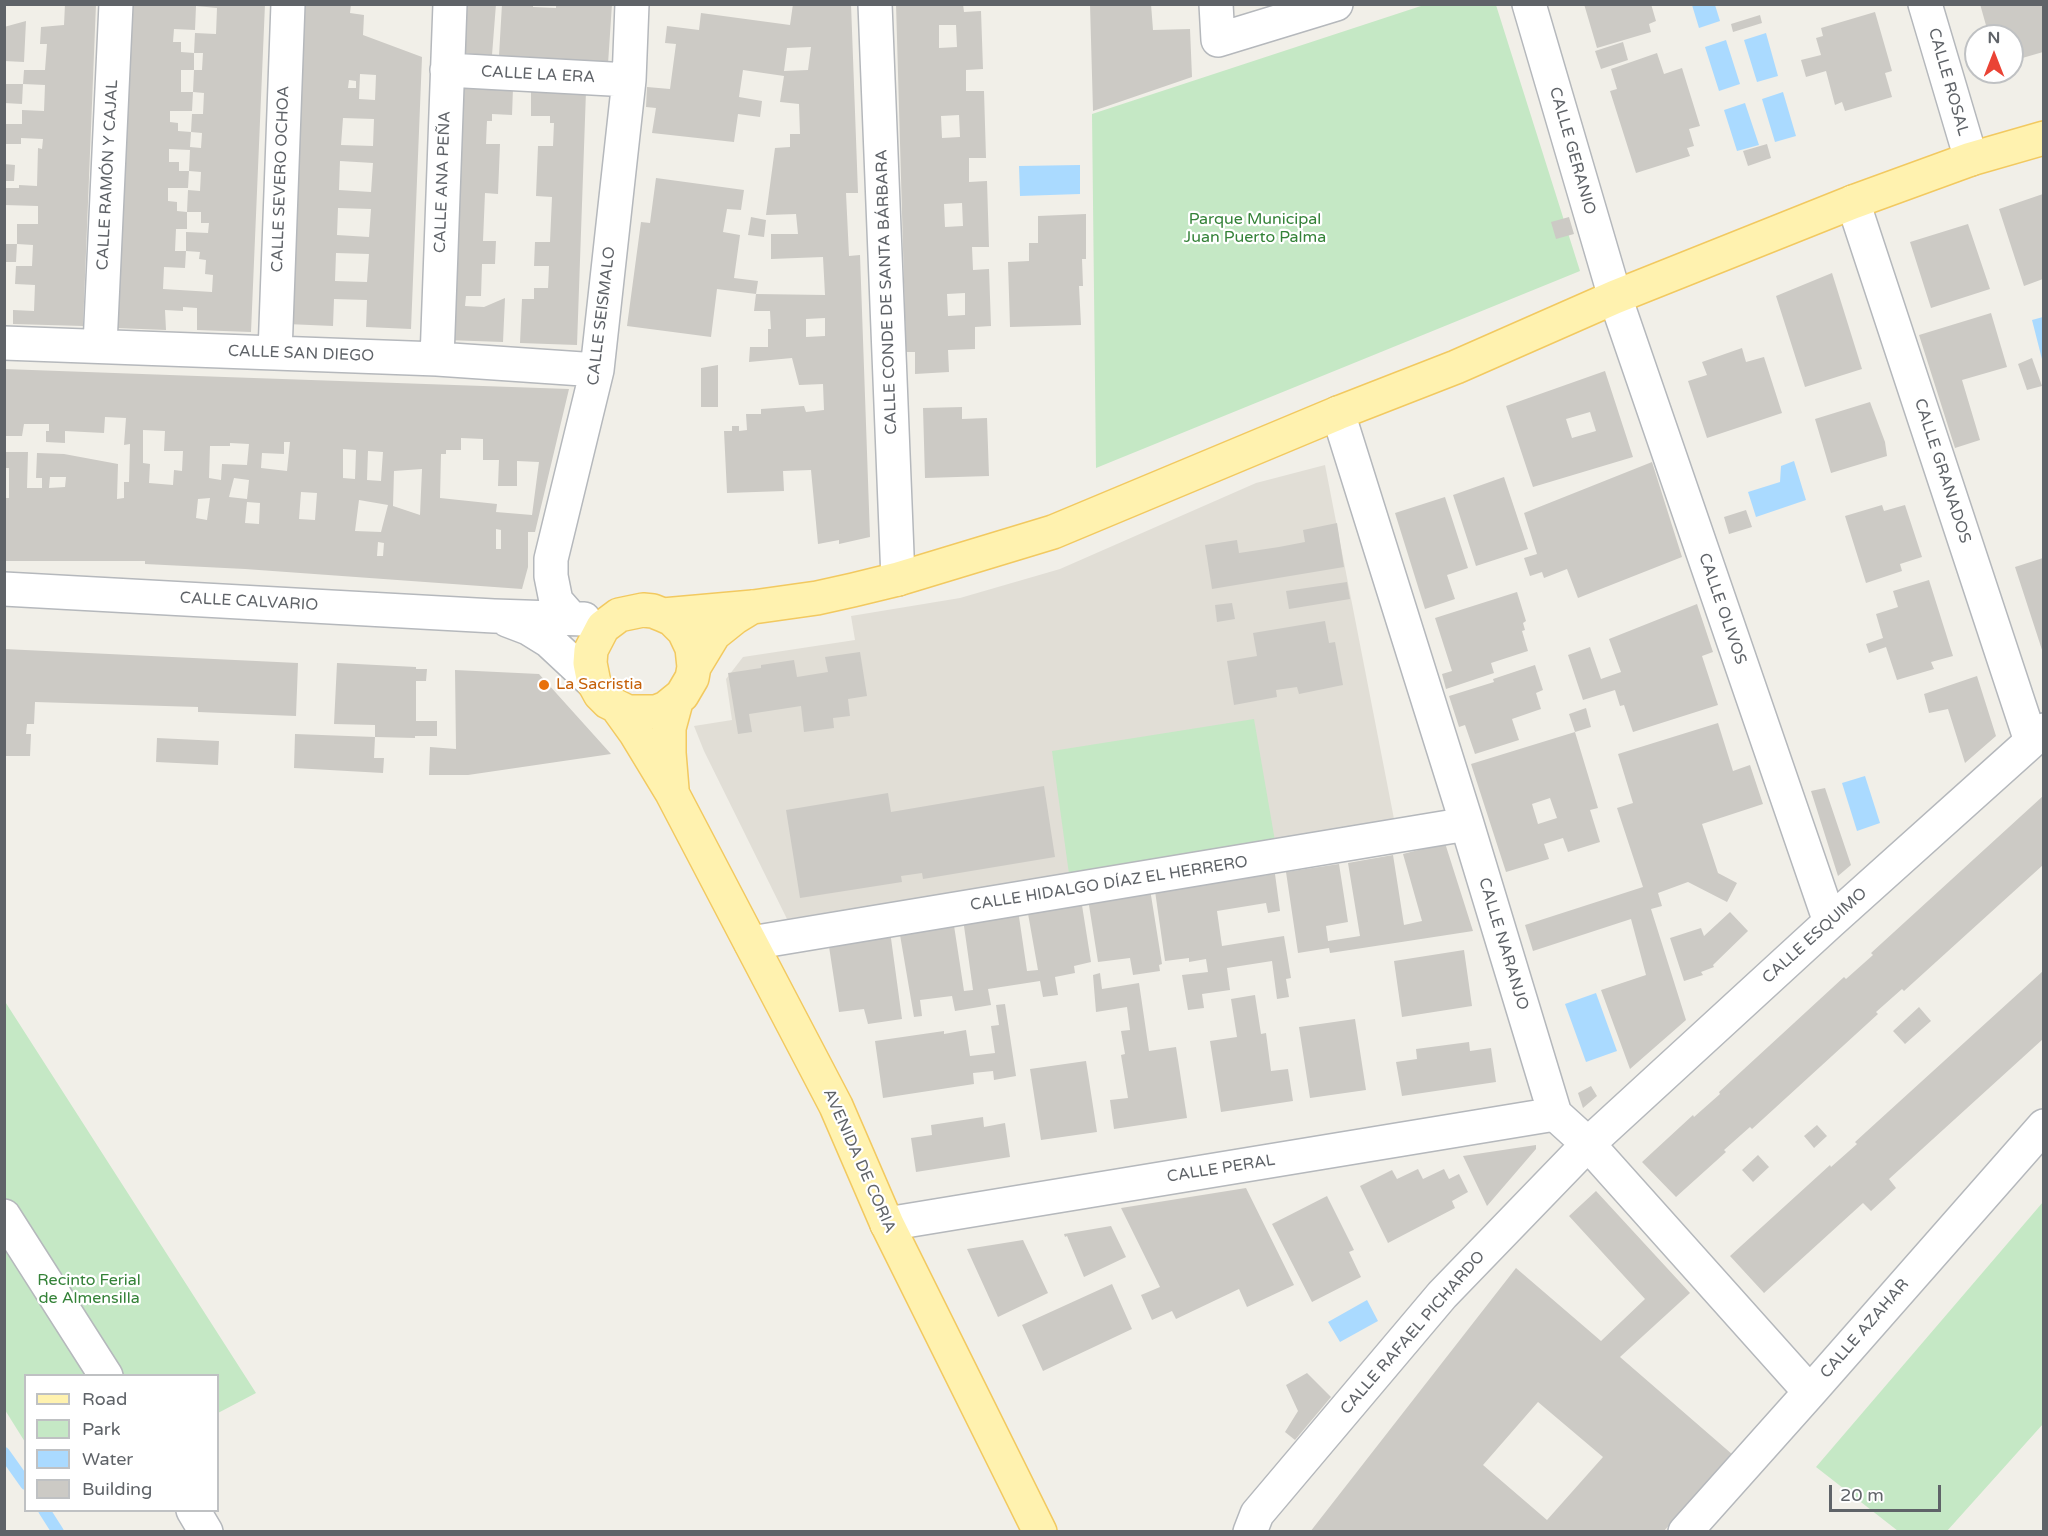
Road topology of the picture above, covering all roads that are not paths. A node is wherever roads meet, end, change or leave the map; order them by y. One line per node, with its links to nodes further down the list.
1 (116, 4): 17 (street, CALLE RAMÓN Y CAJAL)
2 (288, 4): 18 (street, CALLE SEVERO OCHOA)
3 (450, 4): 10 (street, CALLE ANA PEÑA)
4 (632, 4): 11 (street, CALLE SEISMALO)
5 (875, 4): 22 (street, CALLE CONDE DE SANTA BÁRBARA)
6 (1216, 4): 7 (street)
7 (1336, 4)
8 (1529, 4): 15 (street, CALLE GERANIO)
9 (1925, 4): 13 (street, CALLE ROSAL)
10 (447, 70): 11 (street, CALLE LA ERA); 19 (street, CALLE ANA PEÑA)
11 (629, 81): 20 (street, CALLE SEISMALO)
12 (2043, 138): 13 (main road)
13 (1971, 159): 14 (main road)
14 (1853, 202): 15 (main road); 33 (street, CALLE GRANADOS)
15 (1615, 297): 21 (main road); 36 (street, CALLE OLIVOS)
16 (4, 343): 17 (street, CALLE SAN DIEGO)
17 (100, 345): 18 (street, CALLE SAN DIEGO)
18 (275, 353): 19 (street, CALLE SAN DIEGO)
19 (437, 359): 20 (street, CALLE SAN DIEGO)
20 (597, 370): 27 (street, CALLE SEISMALO)
21 (1338, 413): 22 (main road); 35 (street, CALLE NARANJO)
22 (898, 579): 24 (main road)
23 (4, 589): 26 (street, CALLE CALVARIO)
24 (753, 607): 25 (main road); 29 (main road)
25 (663, 615): 28 (main road); 29 (main road)
26 (494, 616): 27 (street, CALLE CALVARIO); 30 (street, CALLE CALVARIO)
27 (571, 618): 28 (street, CALLE CALVARIO)
28 (610, 621): 30 (main road)
29 (694, 667): 31 (main road)
30 (594, 683): 32 (main road)
31 (676, 702): 32 (main road); 34 (main road, AVENIDA DE CORIA)
32 (617, 707): 34 (main road, AVENIDA DE CORIA)
33 (2037, 736): 36 (street, CALLE ESQUIMO)
34 (672, 793): 37 (main road, AVENIDA DE CORIA)
35 (1467, 824): 37 (street, CALLE HIDALGO DÍAZ EL HERRERO); 38 (street, CALLE NARANJO)
36 (1830, 922): 40 (street, CALLE ESQUIMO)
37 (751, 943): 42 (main road, AVENIDA DE CORIA)
38 (1555, 1114): 40 (street); 42 (street, CALLE PERAL)
39 (2043, 1126): 44 (street, CALLE AZAHAR)
40 (1588, 1143): 44 (street); 48 (street, CALLE RAFAEL PICHARDO)
41 (4, 1216): 43 (street)
42 (887, 1224): 47 (main road, AVENIDA DE CORIA)
43 (105, 1374)
44 (1810, 1392): 49 (street, CALLE AZAHAR)
45 (194, 1512): 46 (street)
46 (206, 1532)
47 (1040, 1532)
48 (1250, 1532)
49 (1685, 1532)

